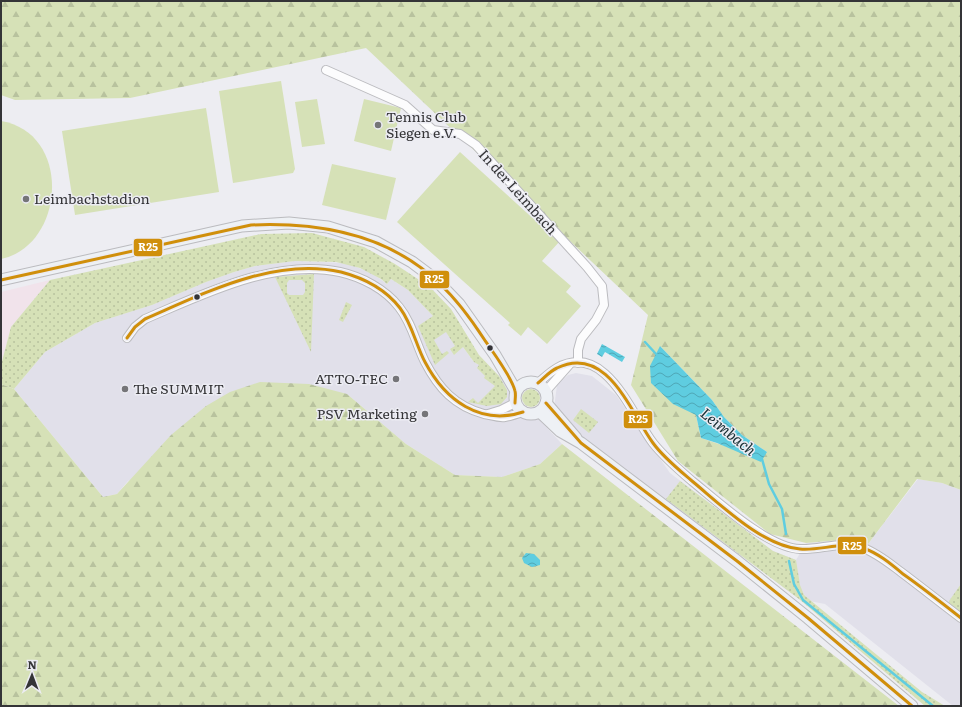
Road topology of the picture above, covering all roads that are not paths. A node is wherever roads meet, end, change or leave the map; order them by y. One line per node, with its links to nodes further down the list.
1 (326, 70): 5 (street, In der Leimbach)
2 (1, 280): 4 (main road)
3 (127, 338): 13 (street)
4 (495, 355): 6 (main road); 8 (main road)
5 (574, 363): 7 (street); 9 (street); 14 (street)
6 (524, 382): 7 (main road); 8 (main road)
7 (538, 383): 9 (main road)
8 (516, 391): 10 (main road)
9 (546, 391): 11 (main road)
10 (515, 403): 12 (main road); 13 (street)
11 (543, 408): 12 (main road); 15 (main road)
12 (523, 412): 13 (street)
13 (486, 414)
14 (961, 618)
15 (912, 706)

